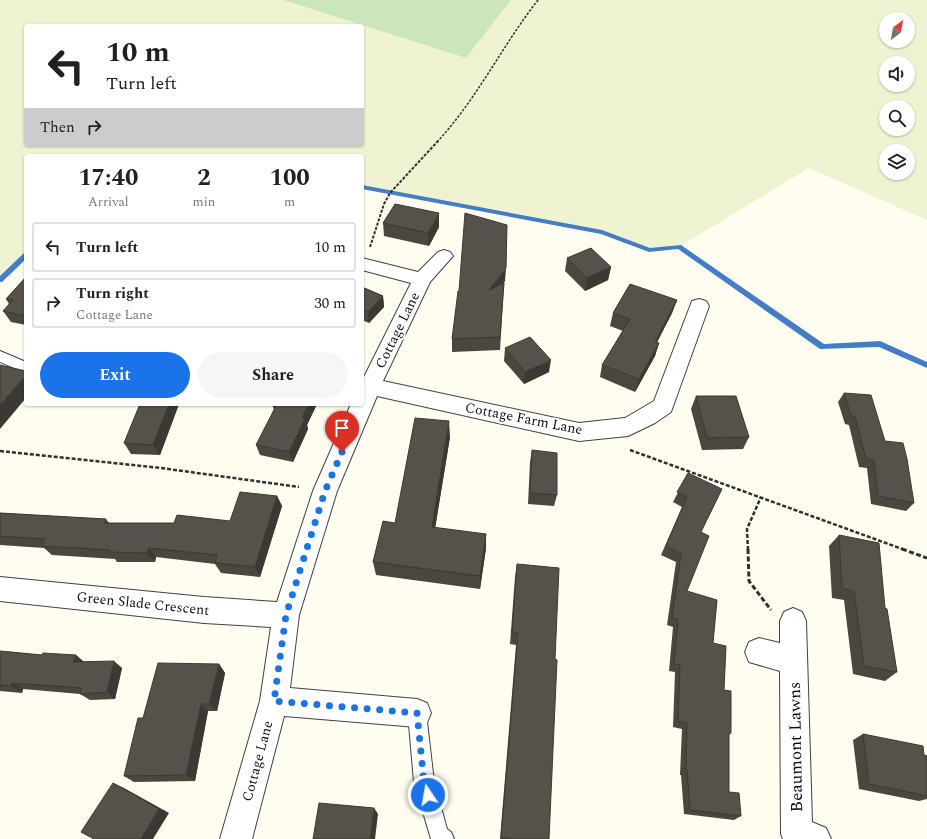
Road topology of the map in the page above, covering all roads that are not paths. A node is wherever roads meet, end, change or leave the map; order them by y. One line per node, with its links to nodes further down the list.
1 (444, 256): 3 (street, Cottage Lane)
2 (364, 265): 3 (street, Cottage Lane)
3 (422, 279): 7 (street, Cottage Lane)
4 (699, 306): 7 (street, Cottage Farm Lane)
5 (0, 356): 6 (lane)
6 (24, 367)
7 (370, 386): 8 (street, Cottage Lane)
8 (364, 400)
9 (361, 406): 11 (street, Cottage Lane)
10 (0, 589): 11 (street, Green Slade Crescent)
11 (286, 615): 15 (street, Cottage Lane)
12 (793, 621): 14 (street, Beaumont Lawns)
13 (759, 652): 14 (street)
14 (793, 660): 17 (street, Beaumont Lawns)
15 (274, 701): 16 (street); 18 (street, Cottage Lane)
16 (417, 713): 19 (lane)
17 (803, 837)
18 (236, 839)
19 (444, 839)

